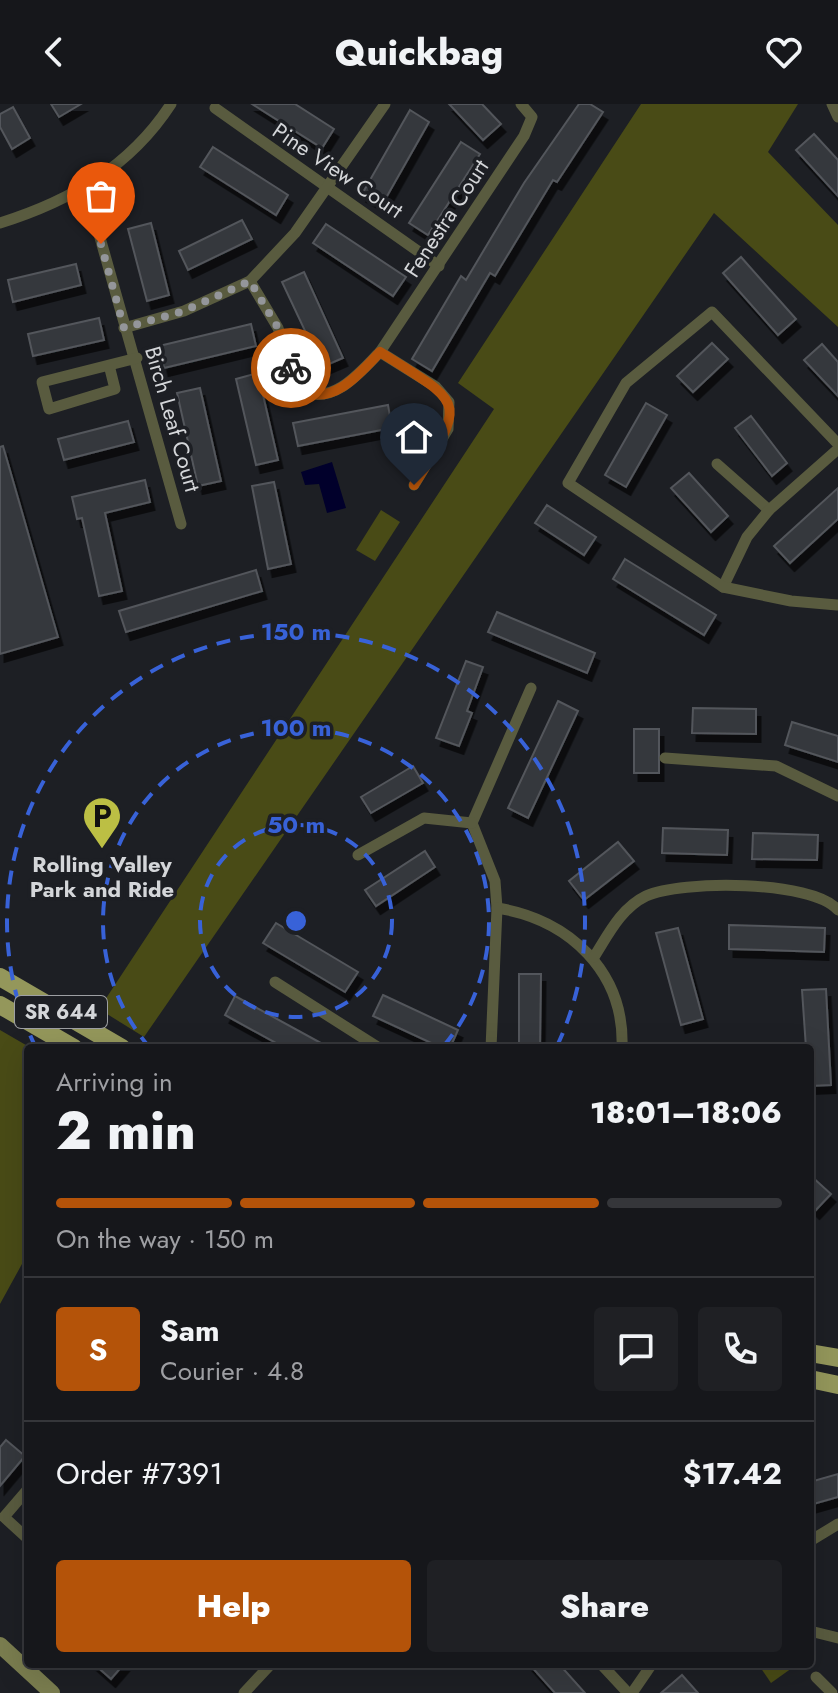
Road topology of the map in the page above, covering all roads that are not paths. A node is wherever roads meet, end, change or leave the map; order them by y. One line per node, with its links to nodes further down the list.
1 (171, 104): 5 (street)
2 (385, 104): 6 (street)
3 (521, 104): 8 (street, Fenestra Court)
4 (215, 108): 6 (street, Pine View Court)
5 (86, 188): 7 (street); 10 (street, Birch Leaf Court)
6 (328, 188): 8 (street, Pine View Court); 9 (street)
7 (0, 223)
8 (439, 266): 11 (street, Fenestra Court)
9 (250, 281): 10 (street); 11 (street, Fenestra Court)
10 (124, 328): 12 (street, Birch Leaf Court)
11 (380, 352): 16 (street)
12 (137, 358): 13 (street); 18 (street, Birch Leaf Court)
13 (109, 365): 13 (street)
14 (838, 447): 17 (street); 19 (street)
15 (717, 464): 17 (street)
16 (414, 485)
17 (769, 510): 19 (street)
18 (181, 524)
19 (723, 587): 20 (street)
20 (838, 605)
21 (531, 688): 24 (street)
22 (665, 758): 23 (street)
23 (838, 796)
24 (472, 823): 25 (street); 26 (street)
25 (358, 855)
26 (497, 908): 28 (street); 35 (street)
27 (838, 910): 28 (street)
28 (594, 957): 36 (street)
29 (0, 977): 33 (main road, SR 644)
30 (275, 982): 34 (street)
31 (0, 1005): 32 (main road, SR 644)
32 (67, 1044)
33 (115, 1044)
34 (373, 1044)
35 (491, 1044)
36 (622, 1044)
37 (814, 1354): 38 (main road)
38 (838, 1358)
39 (814, 1380): 40 (main road)
40 (838, 1385)
41 (24, 1494): 43 (street)
42 (838, 1524): 44 (street)
43 (24, 1535)
44 (814, 1539)
45 (814, 1632): 46 (street)
46 (838, 1638)
47 (0, 1645): 48 (main road)
48 (24, 1667)
49 (25, 1668): 54 (main road)
50 (267, 1668): 55 (street)
51 (605, 1668): 56 (street)
52 (649, 1668): 56 (street)
53 (816, 1677): 57 (street)
54 (52, 1693)
55 (244, 1693)
56 (630, 1693)
57 (832, 1693)

